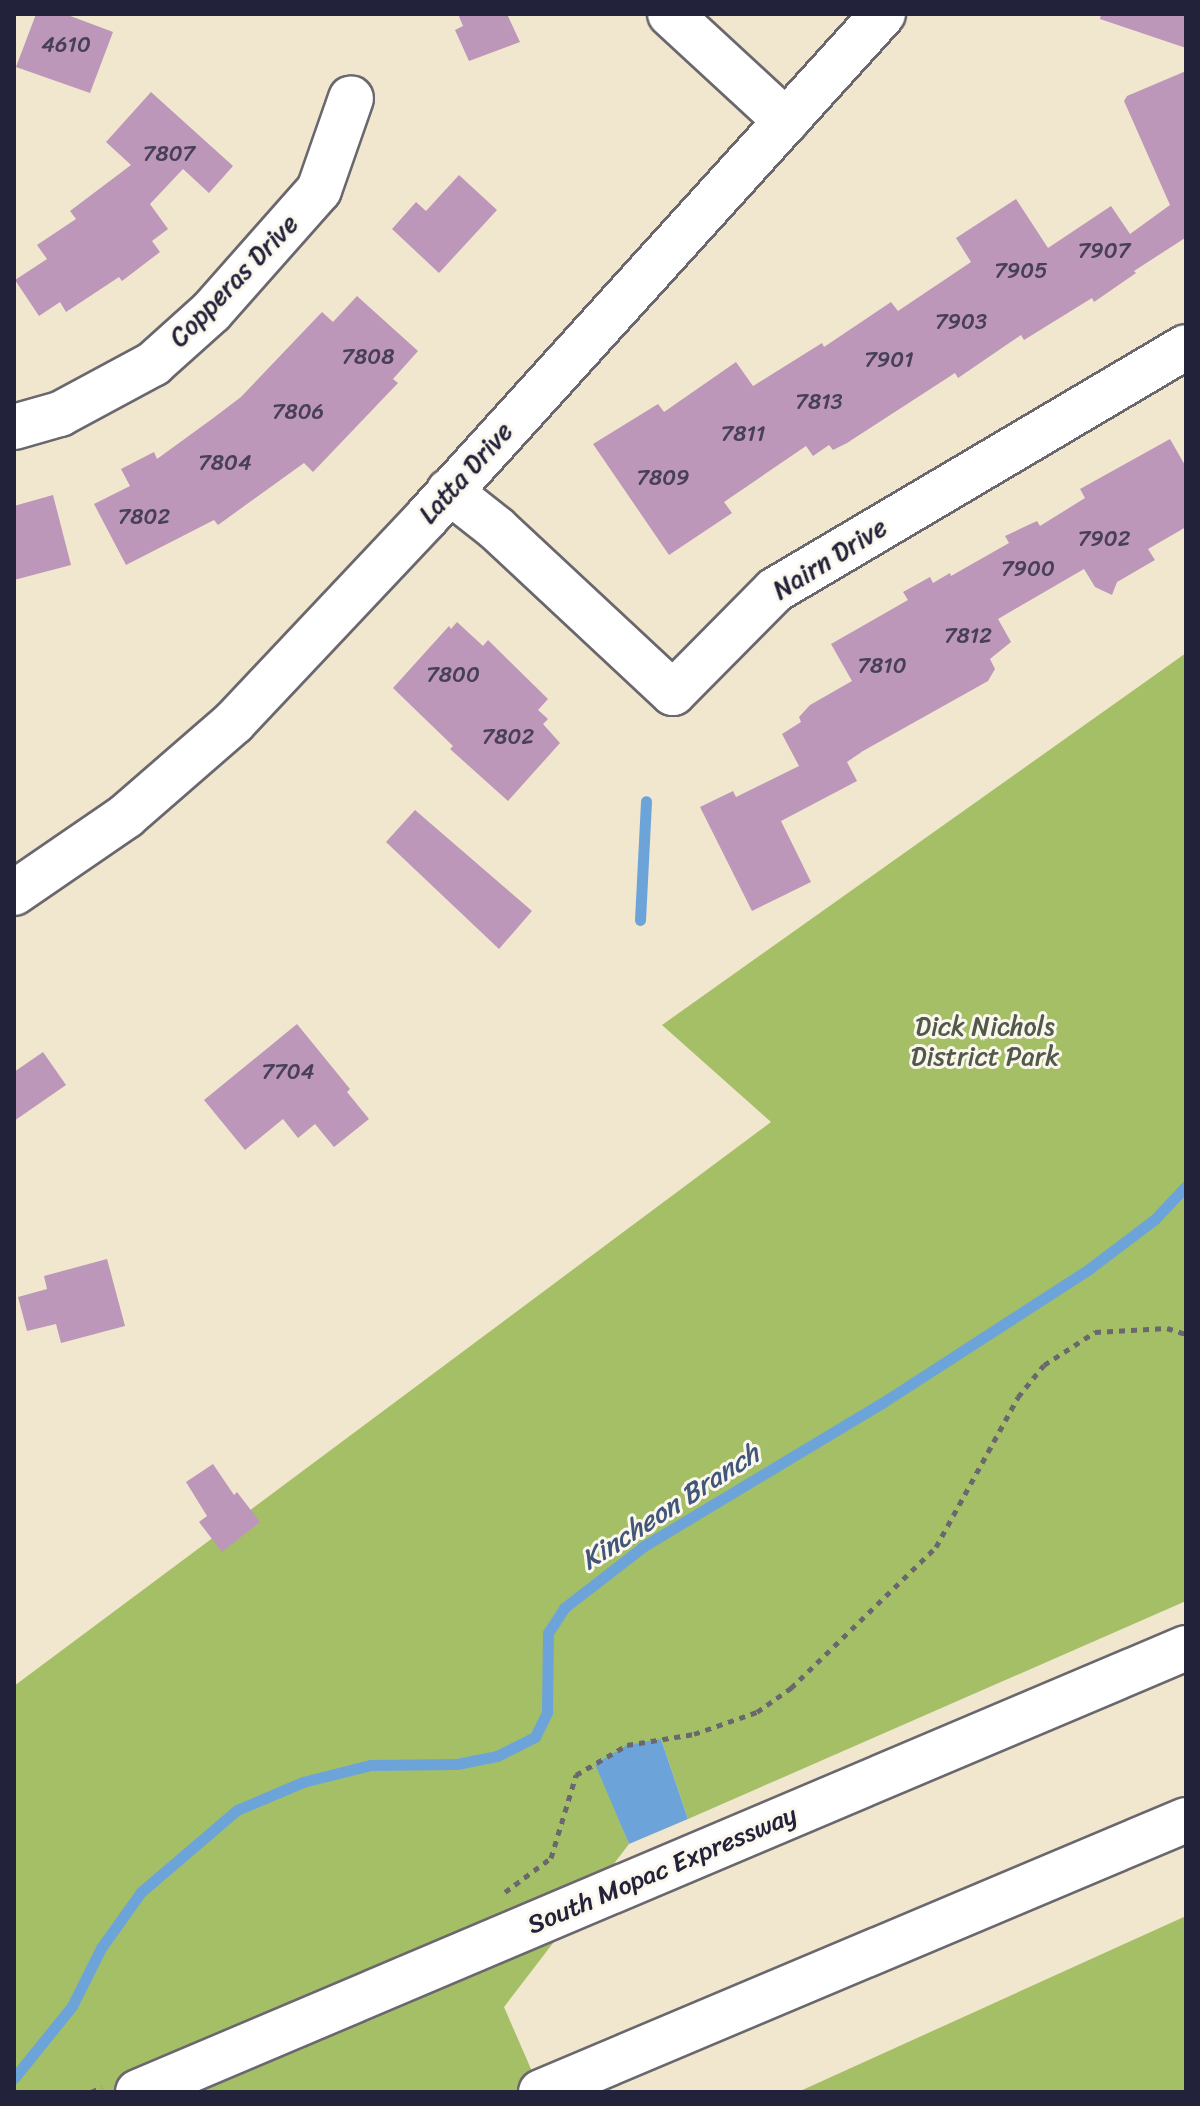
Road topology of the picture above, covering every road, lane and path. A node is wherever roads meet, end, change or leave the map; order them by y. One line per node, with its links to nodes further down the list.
1 (670, 14): 4 (main road)
2 (883, 14): 4 (main road, Latta Drive)
3 (351, 98): 6 (main road, Copperas Drive)
4 (786, 121): 7 (main road, Latta Drive)
5 (1186, 347): 7 (main road, Nairn Drive)
6 (14, 427)
7 (449, 491): 8 (main road, Latta Drive)
8 (14, 893)
9 (1186, 1334): 12 (path)
10 (1186, 1648): 13 (main road, South Mopac Expressway)
11 (1186, 1820): 15 (main road)
12 (500, 1897)
13 (122, 2089): 14 (path)
14 (91, 2092)
15 (541, 2092)

